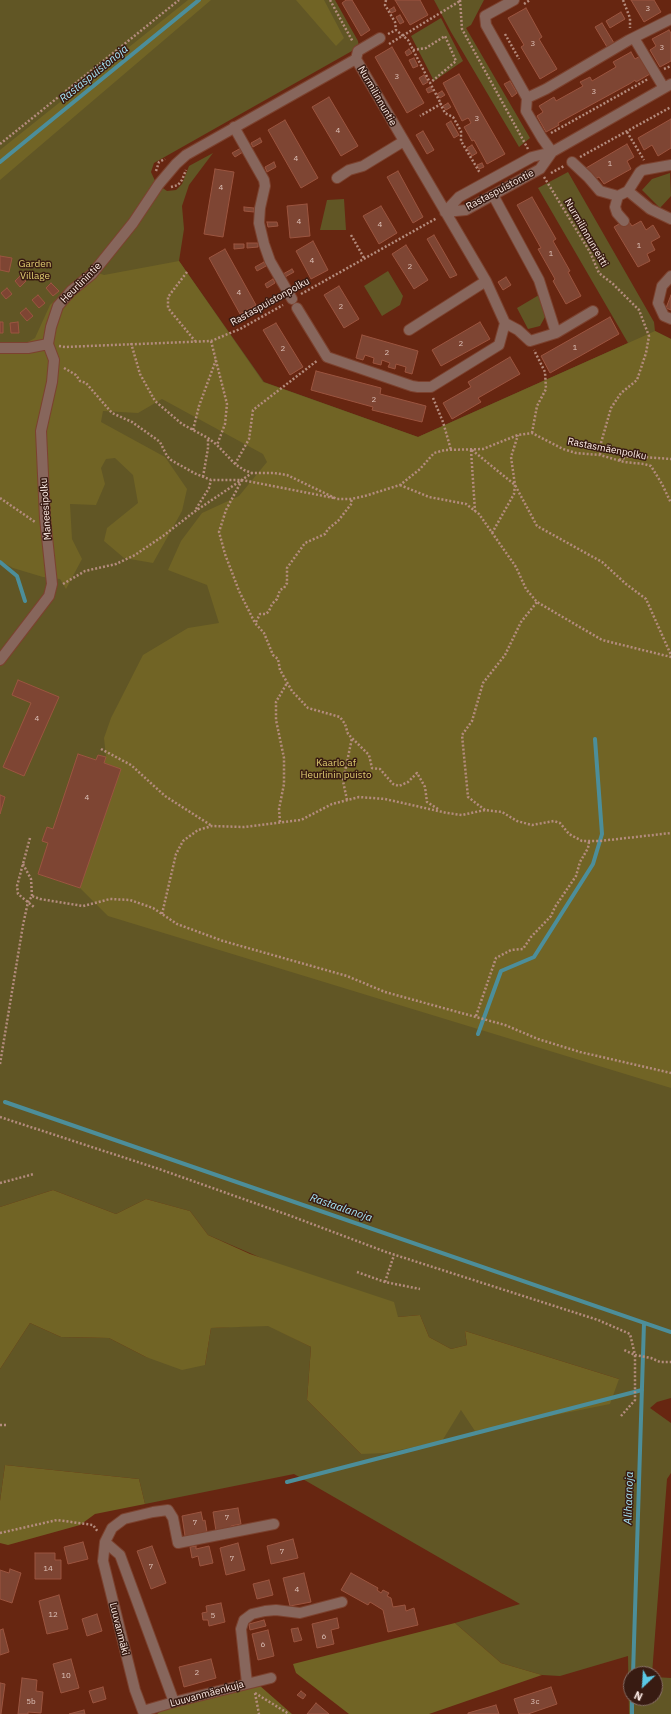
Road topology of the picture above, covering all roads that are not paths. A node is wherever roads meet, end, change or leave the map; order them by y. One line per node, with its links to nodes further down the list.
1 (514, 0): 7 (street)
2 (671, 19): 3 (street)
3 (634, 38): 6 (street); 7 (street)
4 (382, 42): 5 (street)
5 (357, 55): 8 (street, Nurmilinnuntie); 9 (street, Nurmilinnuntie)
6 (668, 86): 10 (street, Rastaspuistontie)
7 (527, 98): 10 (street)
8 (234, 127): 13 (street, Nurmilinnuntie); 25 (street)
9 (404, 141): 14 (street); 18 (street, Nurmilinnuntie)
10 (552, 152): 16 (street, Rastaspuistontie); 18 (street, Rastaspuistontie)
11 (572, 162): 17 (street)
12 (671, 165): 15 (street)
13 (170, 171): 28 (street, Heurlinintie)
14 (337, 178)
15 (628, 191): 17 (street); 19 (street)
16 (493, 195): 18 (street, Rastaspuistontie); 27 (street)
17 (618, 196): 20 (street)
18 (441, 215): 22 (street, Nurmilinnuntie)
19 (671, 219)
20 (624, 221)
21 (671, 276): 24 (street)
22 (486, 282): 25 (street, Nurmilinnuntie); 26 (street)
23 (593, 311): 27 (street)
24 (671, 319)
25 (505, 323): 27 (street)
26 (409, 330)
27 (556, 333)
28 (48, 344): 29 (street); 30 (street, Maneesipolku)
29 (0, 348)
30 (2, 657)
31 (274, 1524): 32 (street)
32 (105, 1542): 36 (street); 37 (street, Luuvanmäki)
33 (342, 1602): 35 (street)
34 (271, 1678): 35 (street, Luuvanmäenkuja)
35 (245, 1684): 36 (street, Luuvanmäenkuja)
36 (174, 1702): 37 (street, Luuvanmäenkuja)
37 (144, 1713)

